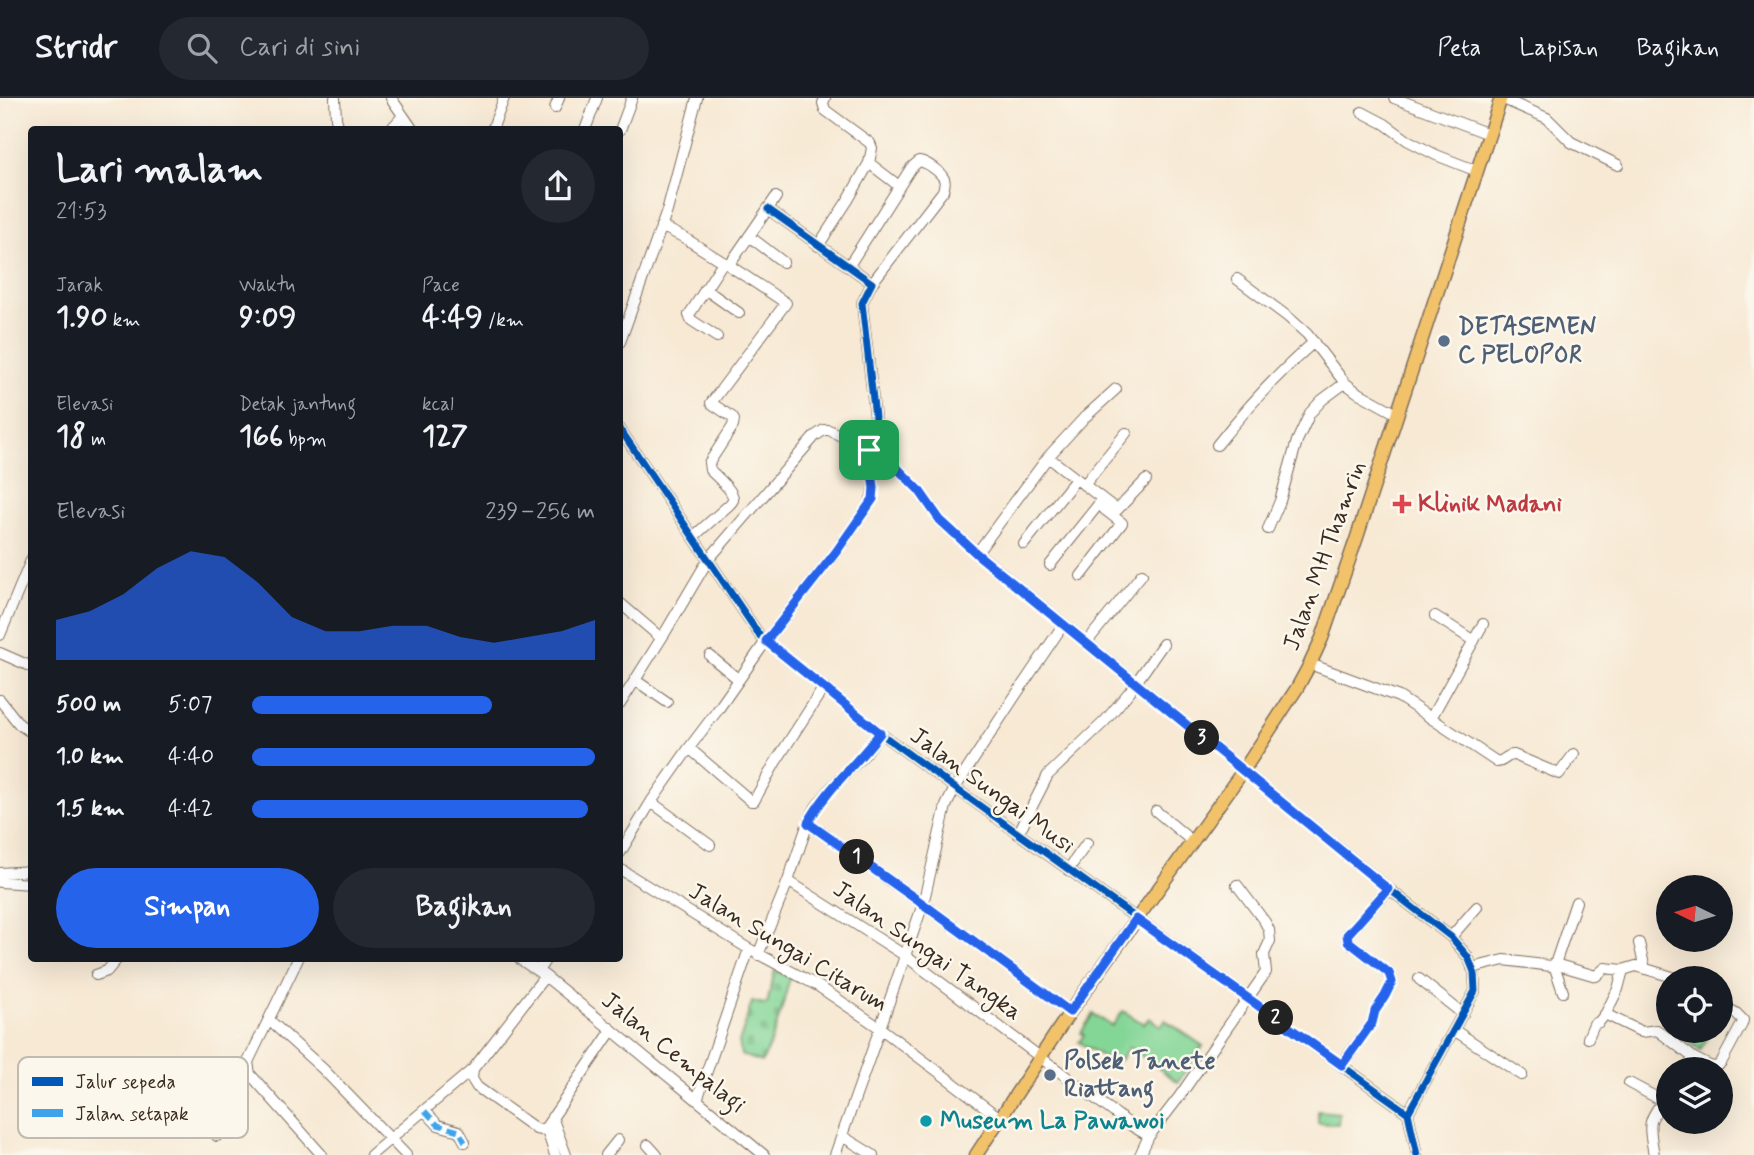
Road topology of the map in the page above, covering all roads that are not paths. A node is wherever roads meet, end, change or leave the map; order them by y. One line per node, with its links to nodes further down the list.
1 (335, 98): 12 (street)
2 (391, 98): 11 (street)
3 (504, 98): 15 (street)
4 (597, 98): 16 (street)
5 (632, 98): 17 (street)
6 (697, 98): 25 (street)
7 (825, 98): 19 (street)
8 (1394, 98): 18 (street)
9 (1501, 98): 18 (main road, Jalan MH Thamrin); 20 (street)
10 (1362, 113): 21 (street)
11 (403, 116): 13 (street); 14 (street)
12 (338, 126)
13 (394, 126)
14 (410, 126)
15 (494, 126)
16 (586, 126)
17 (622, 126)
18 (1489, 134): 21 (main road, Jalan MH Thamrin)
19 (869, 163): 22 (street); 27 (street)
20 (1618, 165)
21 (1477, 171): 40 (main road, Jalan MH Thamrin)
22 (899, 186): 30 (street); 32 (street)
23 (776, 197): 24 (street)
24 (768, 209): 26 (street); 27 (street)
25 (661, 226): 29 (street); 35 (street)
26 (749, 236): 28 (street); 29 (street)
27 (818, 246): 30 (street)
28 (783, 262)
29 (725, 263): 33 (street); 50 (street)
30 (848, 267): 32 (street)
31 (1237, 279): 37 (street)
32 (872, 283): 44 (street)
33 (705, 289): 34 (street); 36 (street)
34 (739, 313)
35 (623, 334)
36 (717, 337)
37 (1314, 342): 38 (street); 43 (street)
38 (1345, 383): 40 (street); 49 (street)
39 (1116, 390): 45 (street)
40 (1397, 414): 70 (main road, Jalan MH Thamrin)
41 (623, 433): 50 (street, Jalan Sungai Musi)
42 (1126, 433): 47 (street)
43 (1217, 445)
44 (869, 450): 52 (street); 53 (street); 65 (street)
45 (1048, 457): 47 (street); 52 (street)
46 (1146, 480): 48 (street)
47 (1080, 482): 48 (street); 51 (street)
48 (1100, 502): 54 (street); 57 (street)
49 (1268, 529)
50 (693, 537): 53 (street, Jalan Sungai Musi)
51 (1024, 544)
52 (977, 554): 61 (street)
53 (708, 560): 63 (street); 65 (street, Jalan Sungai Musi)
54 (1050, 565)
55 (28, 568): 62 (street)
56 (1142, 575): 66 (street)
57 (1082, 576)
58 (623, 606): 63 (street)
59 (1435, 616): 64 (street)
60 (1483, 624): 64 (street)
61 (1063, 625): 66 (street); 85 (street)
62 (0, 635)
63 (662, 638): 73 (street)
64 (1474, 640): 79 (street)
65 (766, 641): 72 (street); 75 (street, Jalan Sungai Musi)
66 (1086, 643): 74 (street)
67 (1163, 644): 74 (street)
68 (0, 653): 71 (street)
69 (710, 656): 72 (street)
70 (1310, 664): 79 (street); 84 (main road, Jalan MH Thamrin)
71 (28, 665)
72 (738, 679): 82 (street)
73 (635, 680): 76 (street); 78 (street)
74 (1135, 682): 84 (street); 89 (street)
75 (824, 687): 81 (street, Jalan Sungai Musi); 82 (street)
76 (623, 699)
77 (0, 700): 80 (street)
78 (667, 702)
79 (1431, 718): 83 (street)
80 (28, 730)
81 (880, 733): 85 (street, Jalan Sungai Musi); 88 (street)
82 (689, 748): 86 (street)
83 (1574, 754)
84 (1243, 771): 90 (main road, Jalan MH Thamrin); 102 (street)
85 (955, 788): 89 (street, Jalan Sungai Musi); 104 (street)
86 (651, 802): 92 (street); 93 (street)
87 (1156, 811): 90 (street)
88 (808, 823): 98 (street); 104 (street)
89 (1018, 834): 94 (street, Jalan Sungai Musi)
90 (1193, 842): 106 (main road, Jalan MH Thamrin)
91 (1087, 843): 94 (street)
92 (710, 845)
93 (623, 848)
94 (1068, 870): 106 (street, Jalan Sungai Musi)
95 (28, 871): 97 (street)
96 (623, 871): 109 (street, Jalan Sungai Citarum)
97 (0, 873)
98 (788, 881): 109 (street); 110 (street, Jalan Sungai Tangka)
99 (0, 882): 100 (street)
100 (28, 884)
101 (1237, 885): 124 (street)
102 (1388, 889): 107 (street); 139 (street)
103 (1576, 902): 115 (street)
104 (923, 904): 110 (street); 126 (street)
105 (1477, 907): 107 (street)
106 (1136, 919): 124 (street, Jalan Sungai Musi); 126 (main road, Jalan MH Thamrin)
107 (1451, 937): 116 (street)
108 (1639, 943): 117 (street)
109 (753, 952): 132 (street, Jalan Sungai Citarum); 145 (street)
110 (904, 955): 132 (street); 138 (street, Jalan Sungai Tangka)
111 (114, 962): 121 (street)
112 (297, 962): 129 (street)
113 (524, 962): 120 (street, Jalan Cempalagi)
114 (545, 962): 120 (street)
115 (1555, 965): 116 (street); 118 (street); 123 (street)
116 (1472, 968): 128 (street)
117 (1644, 969): 118 (street); 119 (street)
118 (1623, 970): 127 (street)
119 (1656, 972)
120 (541, 973): 133 (street, Jalan Cempalagi); 140 (street)
121 (96, 975)
122 (1419, 979): 128 (street)
123 (1563, 992)
124 (1247, 997): 139 (street, Jalan Sungai Musi); 153 (street)
125 (1733, 1011): 130 (street)
126 (1070, 1012): 138 (main road, Jalan MH Thamrin)
127 (1606, 1013): 135 (street); 136 (street)
128 (1463, 1014): 134 (street)
129 (270, 1020): 141 (street); 154 (street)
130 (1743, 1020): 131 (street); 137 (street)
131 (1754, 1022)
132 (880, 1028): 150 (street, Jalan Sungai Citarum); 152 (street)
133 (612, 1030): 145 (street, Jalan Cempalagi); 149 (street)
134 (1454, 1030): 142 (street); 148 (street)
135 (1588, 1038)
136 (1693, 1057)
137 (1725, 1057)
138 (1040, 1058): 150 (main road, Jalan MH Thamrin); 153 (street, Jalan Sungai Tangka)
139 (1342, 1065): 148 (street, Jalan Sungai Musi)
140 (473, 1069): 147 (street); 151 (street)
141 (248, 1070): 158 (street)
142 (1522, 1075)
143 (1629, 1083): 144 (street)
144 (1656, 1094)
145 (697, 1100): 165 (street, Jalan Cempalagi)
146 (1656, 1110): 171 (street)
147 (425, 1111): 154 (street); 156 (street)
148 (1408, 1113): 170 (street)
149 (552, 1117): 151 (street); 162 (street)
150 (1000, 1118): 168 (main road, Jalan MH Thamrin)
151 (546, 1127): 161 (street)
152 (842, 1136): 166 (street); 167 (street)
153 (1149, 1136): 169 (street)
154 (391, 1138): 159 (street); 160 (street)
155 (618, 1140): 163 (street)
156 (465, 1142)
157 (648, 1145): 164 (street)
158 (322, 1155)
159 (371, 1155)
160 (406, 1155)
161 (555, 1155)
162 (566, 1155)
163 (606, 1155)
164 (657, 1155)
165 (764, 1155)
166 (835, 1155)
167 (873, 1155)
168 (976, 1155)
169 (1140, 1155)
170 (1417, 1155)
171 (1654, 1155)

